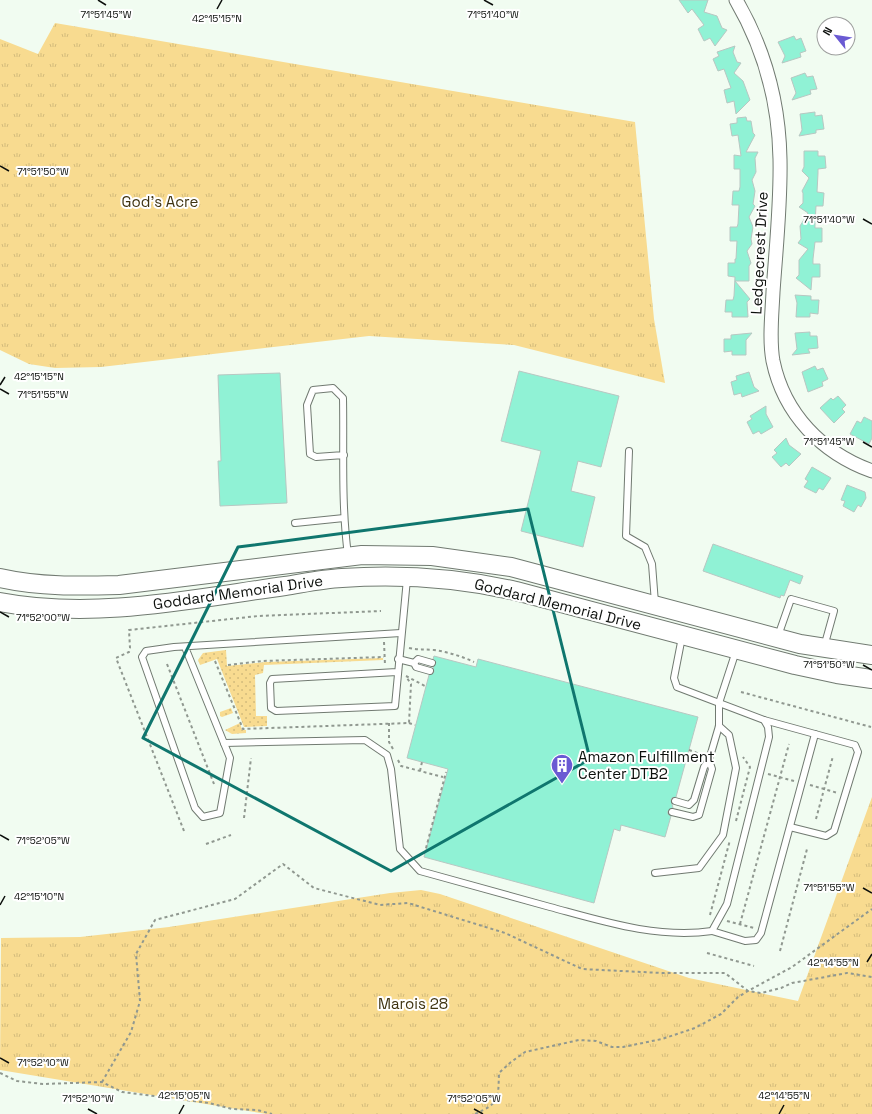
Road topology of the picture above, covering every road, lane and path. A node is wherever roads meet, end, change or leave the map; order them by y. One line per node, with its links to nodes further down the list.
1 (736, 0): 4 (street, Ledgecrest Drive)
2 (629, 451): 11 (lane)
3 (344, 455): 3 (lane); 5 (lane)
4 (872, 471)
5 (344, 518): 6 (lane); 7 (lane)
6 (295, 524)
7 (348, 557): 8 (main road, Goddard Memorial Drive); 11 (main road, Goddard Memorial Drive)
8 (0, 578)
9 (407, 578): 10 (main road, Goddard Memorial Drive); 12 (lane); 13 (main road, Goddard Memorial Drive)
10 (0, 602)
11 (655, 604): 14 (main road, Goddard Memorial Drive)
12 (401, 633): 17 (lane); 23 (lane)
13 (682, 635): 19 (main road, Goddard Memorial Drive); 37 (lane)
14 (778, 638): 18 (main road, Goddard Memorial Drive); 18 (lane)
15 (409, 641): 21 (path)
16 (384, 642): 20 (path)
17 (186, 647): 45 (lane); 45 (lane)
18 (824, 648): 22 (main road, Goddard Memorial Drive)
19 (736, 649): 34 (main road, Goddard Memorial Drive); 37 (lane)
20 (384, 656): 29 (path); 30 (path)
21 (461, 656): 24 (path); 25 (path)
22 (872, 656)
23 (398, 659): 26 (lane); 32 (lane)
24 (459, 660)
25 (474, 662)
26 (414, 663): 27 (lane); 31 (lane)
27 (432, 663)
28 (167, 664): 59 (path)
29 (228, 665)
30 (385, 668)
31 (430, 671)
32 (397, 672): 32 (lane)
33 (406, 676): 35 (path)
34 (872, 679)
35 (425, 686)
36 (741, 692): 43 (path)
37 (719, 703): 38 (lane); 42 (lane)
38 (764, 720): 44 (lane); 77 (lane)
39 (389, 723): 53 (path)
40 (409, 723): 41 (path)
41 (415, 725)
42 (719, 726): 50 (lane); 72 (lane)
43 (871, 727)
44 (815, 734): 62 (lane); 67 (lane)
45 (224, 743): 71 (lane)
46 (789, 744): 57 (path)
47 (689, 750): 52 (path)
48 (833, 756): 61 (path)
49 (251, 758): 65 (path)
50 (709, 760): 63 (lane); 64 (lane)
51 (422, 762): 53 (path)
52 (698, 762)
53 (420, 770): 56 (path)
54 (446, 772): 71 (path)
55 (767, 773): 57 (path)
56 (443, 776)
57 (780, 777): 58 (path); 75 (path)
58 (794, 781)
59 (214, 784)
60 (810, 785): 61 (path)
61 (824, 789): 62 (path); 66 (path)
62 (845, 795): 67 (lane)
63 (675, 801)
64 (672, 812)
65 (244, 818)
66 (816, 819)
67 (790, 827): 76 (lane)
68 (231, 835): 69 (path)
69 (206, 844)
70 (807, 850): 78 (path)
71 (410, 860): 77 (lane)
72 (655, 873)
73 (872, 909): 82 (path)
74 (726, 920): 75 (path)
75 (740, 924): 76 (path)
76 (762, 930): 77 (lane)
77 (712, 931)
78 (780, 951)
79 (707, 953): 80 (path)
80 (754, 966)
81 (872, 977): 82 (path)
82 (748, 991): 84 (path); 86 (path)
83 (0, 1072): 84 (path)
84 (102, 1082): 85 (path)
85 (272, 1114)
86 (475, 1114)

